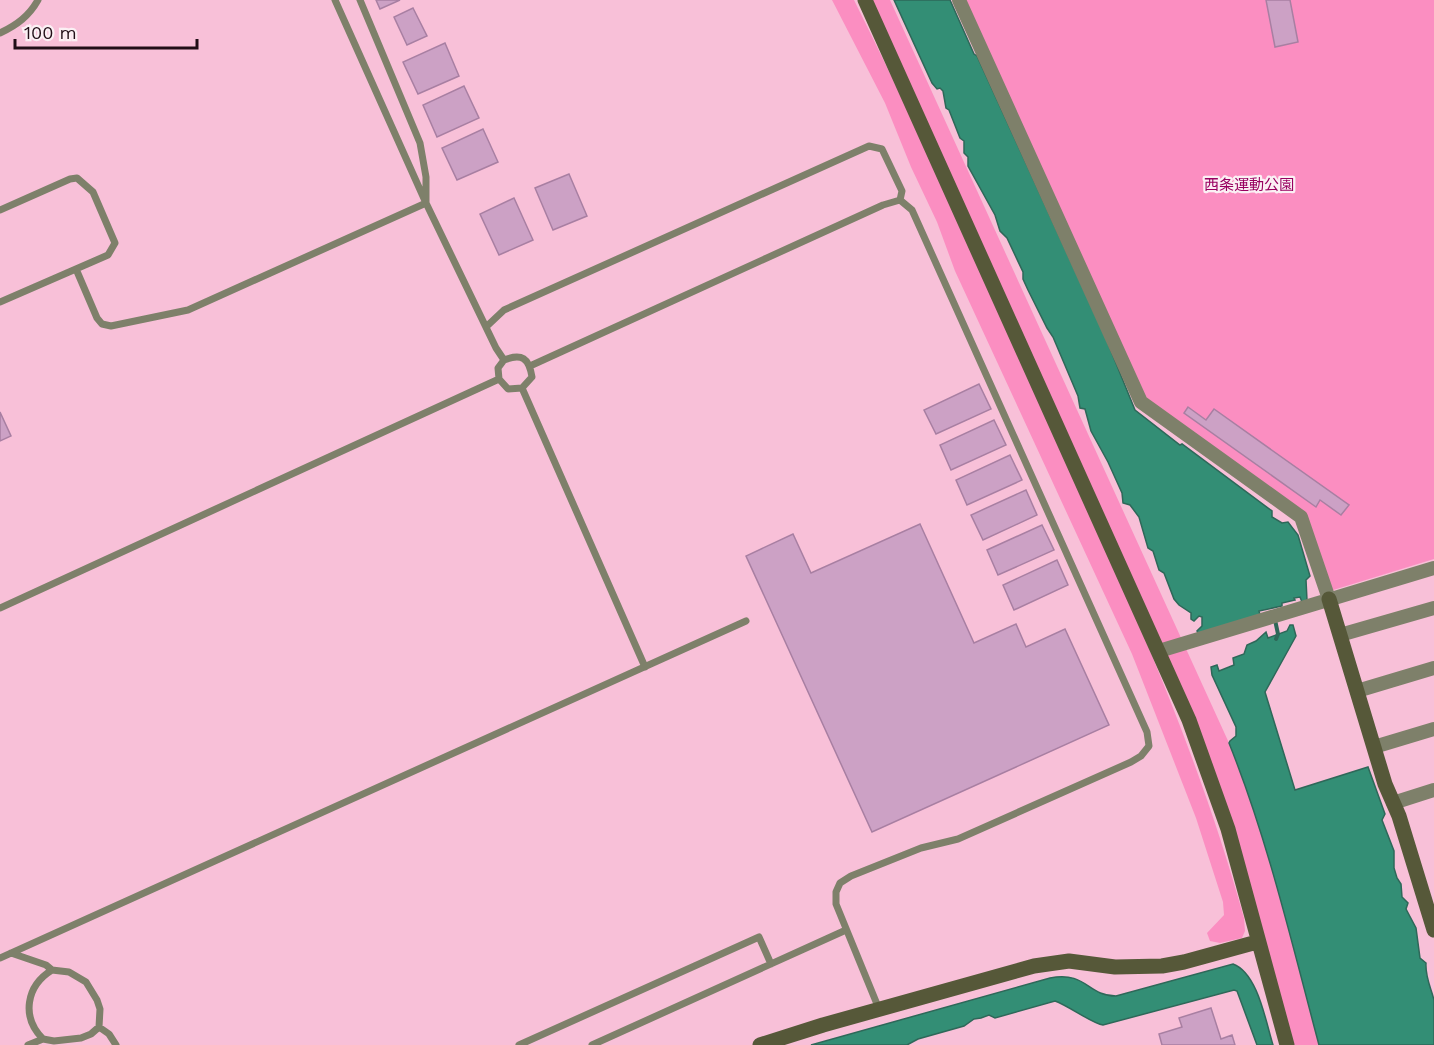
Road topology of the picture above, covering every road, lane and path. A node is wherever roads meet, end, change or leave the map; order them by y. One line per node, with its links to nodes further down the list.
1 (38, 0): 6 (lane)
2 (334, 0): 8 (lane)
3 (360, 0): 8 (lane)
4 (865, 0): 23 (street)
5 (959, 0): 18 (street)
6 (0, 33)
7 (900, 200): 12 (lane); 14 (lane); 31 (lane)
8 (426, 203): 10 (lane); 12 (lane)
9 (0, 210): 10 (lane)
10 (76, 269): 11 (lane)
11 (1, 299)
12 (486, 327): 13 (lane)
13 (504, 360): 14 (lane); 15 (lane)
14 (530, 366): 16 (lane)
15 (499, 379): 16 (lane); 19 (lane)
16 (522, 388): 24 (lane)
17 (1434, 568): 18 (street)
18 (1329, 599): 22 (street); 23 (street)
19 (0, 608)
20 (1434, 608): 22 (street)
21 (746, 621): 24 (lane)
22 (1340, 636): 26 (street)
23 (1159, 651): 33 (street)
24 (645, 668): 34 (lane)
25 (1434, 668): 26 (street)
26 (1357, 691): 28 (street)
27 (1434, 729): 28 (street)
28 (1374, 747): 30 (street)
29 (1434, 790): 30 (street)
30 (1393, 803): 32 (street)
31 (846, 930): 36 (lane); 38 (lane)
32 (1434, 930)
33 (1257, 942): 38 (street); 46 (street)
34 (11, 953): 35 (lane); 37 (lane)
35 (0, 958)
36 (771, 964): 43 (lane); 44 (lane)
37 (52, 970): 39 (lane); 40 (lane)
38 (879, 1009): 45 (street)
39 (99, 1027): 40 (lane); 42 (lane)
40 (43, 1039): 41 (lane)
41 (28, 1045)
42 (116, 1045)
43 (519, 1045)
44 (592, 1045)
45 (760, 1045)
46 (1287, 1045)

